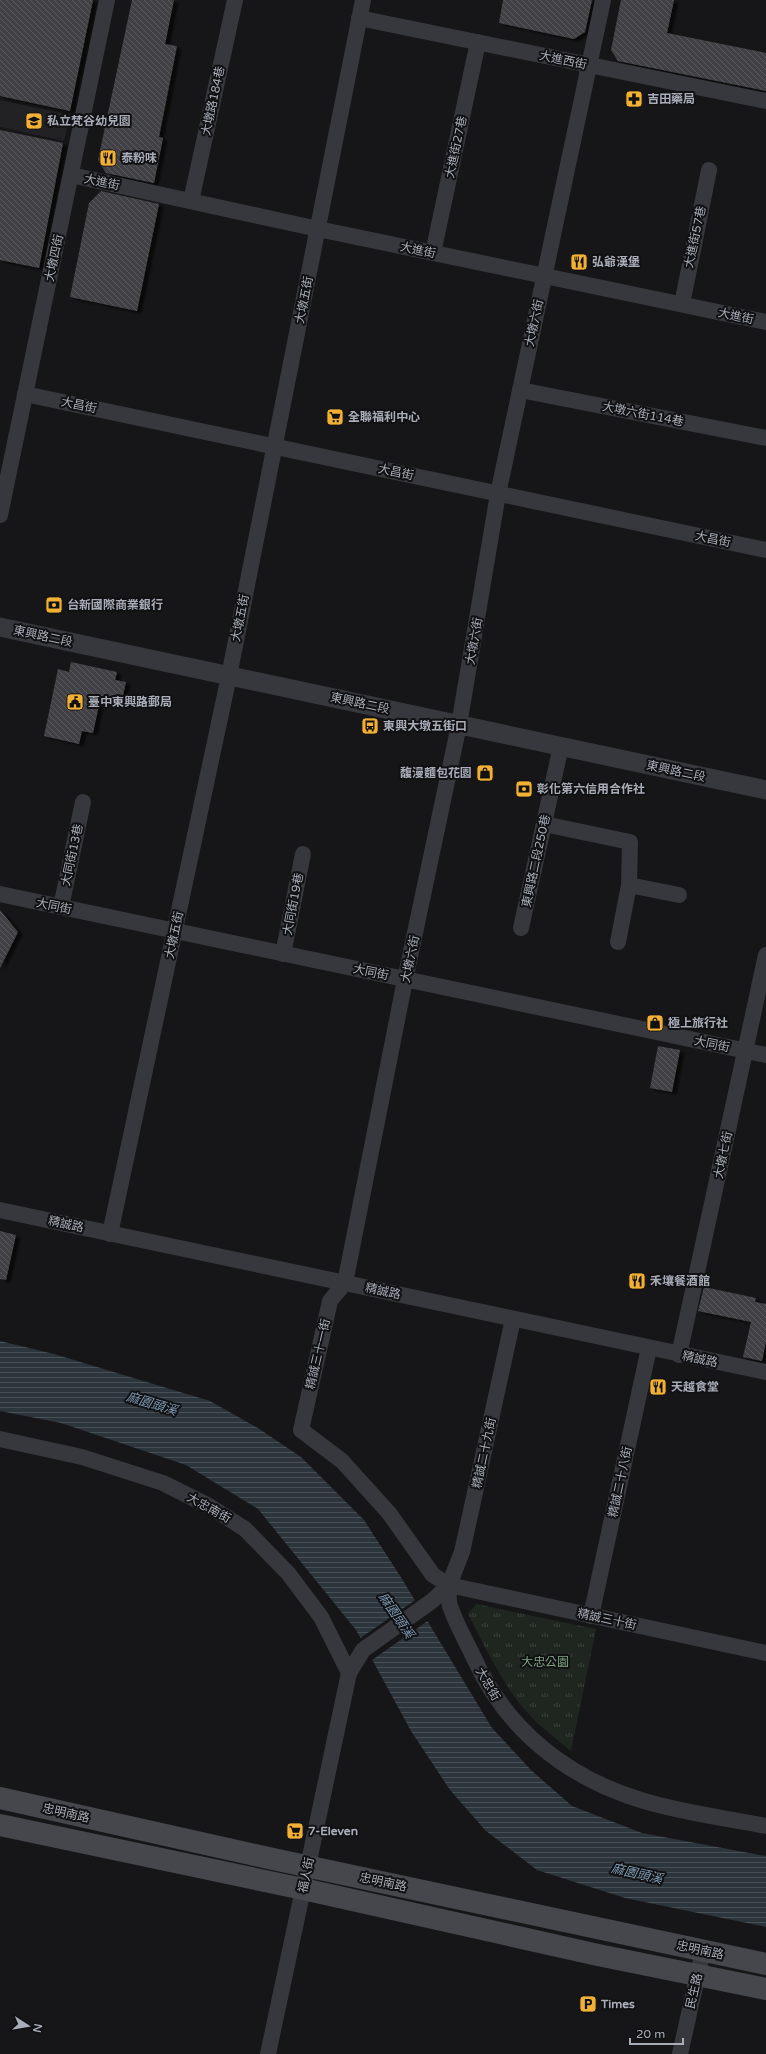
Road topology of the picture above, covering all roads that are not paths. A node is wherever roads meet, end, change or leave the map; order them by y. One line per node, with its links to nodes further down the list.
1 (107, 0): 10 (street, 大墩四街)
2 (235, 0): 11 (street, 大墩路184巷)
3 (363, 0): 5 (street, 大墩五街)
4 (603, 0): 7 (street, 大墩六街)
5 (359, 18): 6 (street, 大進西街); 12 (street, 大墩五街)
6 (478, 42): 7 (street, 大進西街); 13 (street, 大進街27巷)
7 (589, 65): 8 (street, 大進西街); 14 (street, 大墩六街)
8 (766, 101)
9 (709, 170): 15 (street, 大進街57巷)
10 (71, 175): 11 (street, 大進街); 18 (street, 大墩四街)
11 (191, 201): 12 (street, 大進街)
12 (318, 229): 13 (street, 大進街); 20 (street, 大墩五街)
13 (433, 253): 14 (street, 大進街)
14 (544, 276): 15 (street, 大進街); 17 (street, 大墩六街)
15 (682, 304): 16 (street, 大進街)
16 (766, 322)
17 (520, 390): 19 (street, 大墩六街114巷); 21 (street, 大墩六街)
18 (25, 394): 20 (street, 大昌街); 22 (street, 大墩四街)
19 (766, 438)
20 (274, 446): 21 (street, 大昌街); 25 (street, 大墩五街)
21 (498, 494): 23 (street, 大昌街); 26 (street, 大墩六街)
22 (0, 515)
23 (766, 550)
24 (0, 627): 25 (street, 東興路二段)
25 (229, 676): 26 (street, 東興路二段); 37 (street, 大墩五街)
26 (460, 725): 27 (street, 東興路二段); 41 (street, 大墩六街)
27 (561, 746): 28 (street, 東興路二段); 30 (street, 東興路二段250巷)
28 (766, 790)
29 (83, 802): 35 (street, 大同街13巷)
30 (544, 824): 32 (street); 36 (street, 東興路二段250巷)
31 (303, 854): 39 (street, 大同街19巷)
32 (629, 885): 34 (street); 38 (street)
33 (0, 894): 35 (street, 大同街)
34 (679, 895)
35 (61, 907): 37 (street, 大同街)
36 (521, 928)
37 (175, 931): 39 (street, 大同街); 45 (street, 大墩五街)
38 (618, 942)
39 (283, 954): 41 (street, 大同街)
40 (766, 955): 42 (street, 大墩七街)
41 (405, 980): 42 (street, 大同街); 46 (street, 大墩六街)
42 (746, 1050): 43 (street, 大同街); 49 (street, 大墩七街)
43 (766, 1055)
44 (0, 1210): 45 (street, 精誠路)
45 (110, 1234): 46 (street, 精誠路)
46 (345, 1283): 47 (street, 精誠路); 52 (street, 精誠三十一街)
47 (513, 1319): 48 (street, 精誠路); 52 (street, 精誠二十九街)
48 (649, 1348): 49 (street, 精誠路); 53 (street, 精誠二十八街)
49 (679, 1355): 50 (street, 精誠路)
50 (766, 1372)
51 (0, 1439): 55 (street, 大忠南街)
52 (449, 1585): 53 (street, 精誠三十街); 55 (street, 福人街); 58 (street, 大忠街)
53 (591, 1616): 54 (street, 精誠三十街)
54 (766, 1653)
55 (349, 1673): 59 (street, 福人街)
56 (0, 1798): 59 (main road, 忠明南路)
57 (0, 1825): 60 (main road, 忠明南路)
58 (766, 1826)
59 (308, 1866): 60 (street, 福人街); 61 (main road, 忠明南路)
60 (303, 1889): 63 (main road, 忠明南路); 65 (street, 福人街)
61 (703, 1951): 62 (main road, 忠明南路); 63 (street, 民生路)
62 (766, 1964)
63 (698, 1975): 64 (main road, 忠明南路); 66 (street, 民生路)
64 (766, 1989)
65 (268, 2054)
66 (680, 2054)

